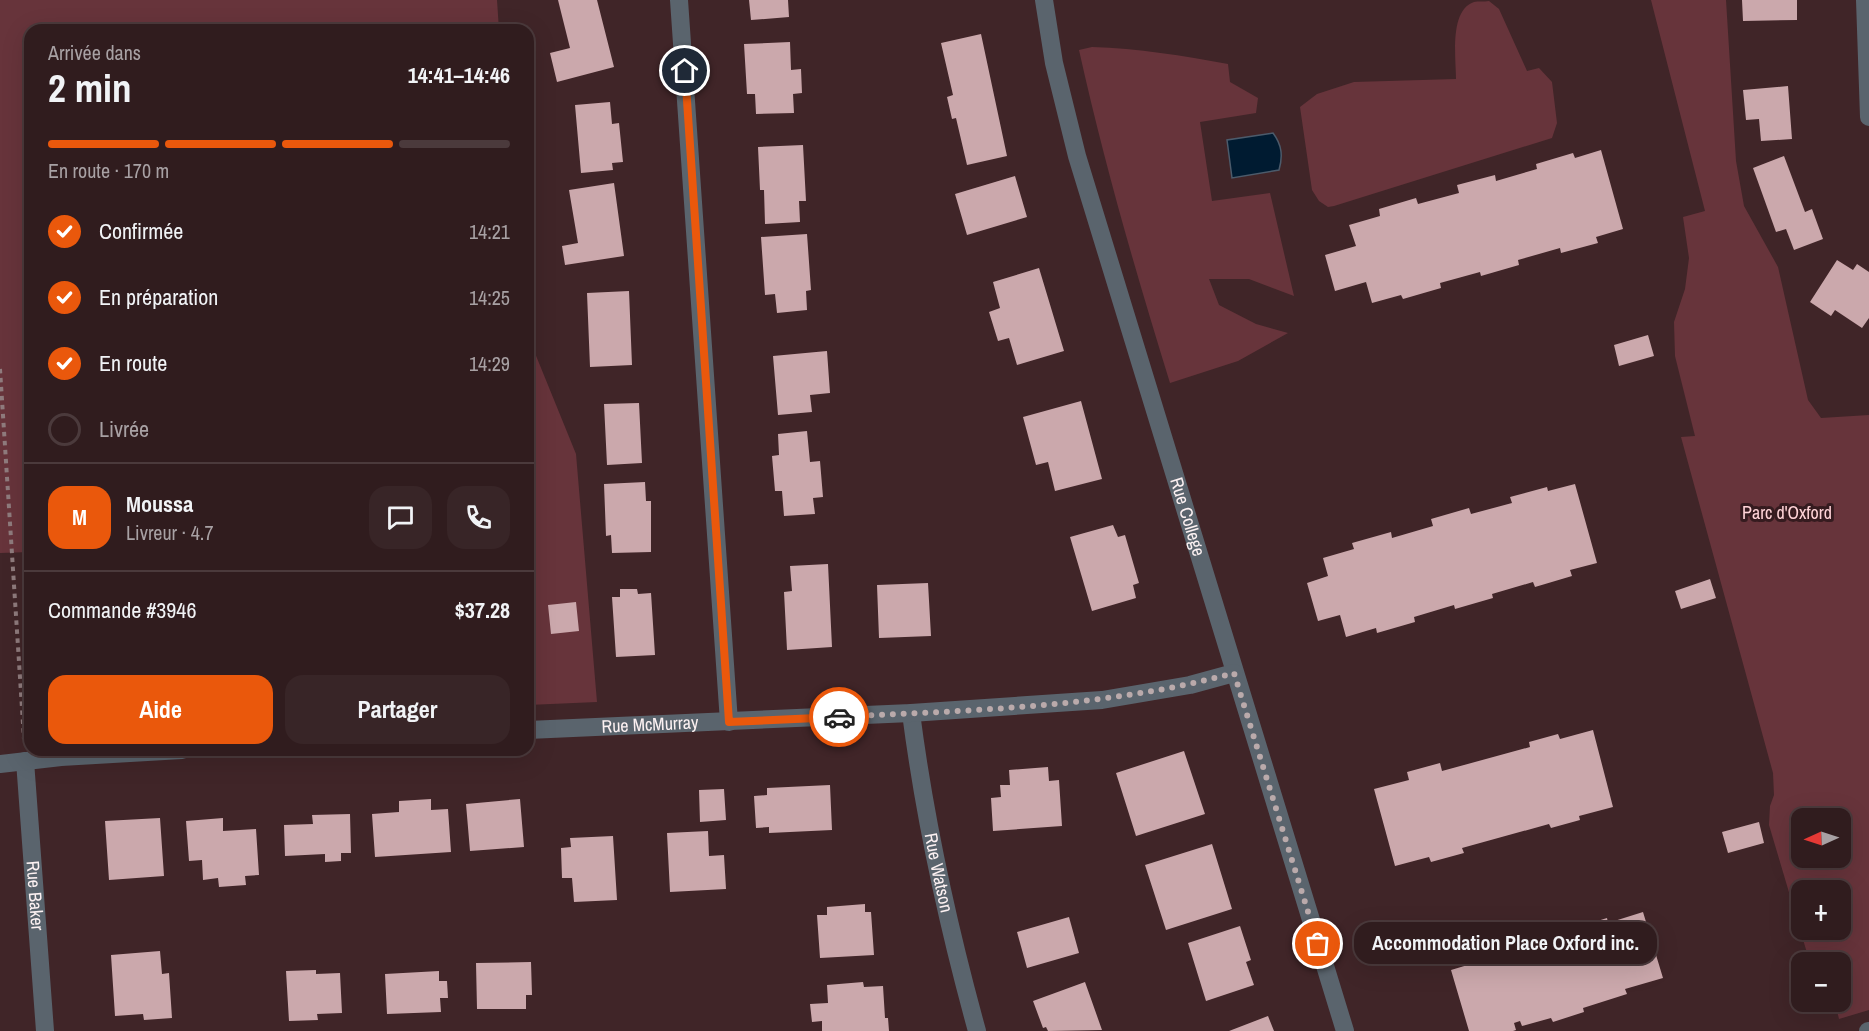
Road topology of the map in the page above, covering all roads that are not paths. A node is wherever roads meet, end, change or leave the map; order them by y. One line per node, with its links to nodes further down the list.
1 (679, 0): 7 (street)
2 (1044, 0): 5 (street, Rue College)
3 (1865, 0): 4 (street)
4 (1869, 117)
5 (1234, 673): 6 (street, Rue McMurray); 14 (street, Rue College)
6 (911, 713): 7 (street, Rue McMurray); 13 (street, Rue Watson)
7 (729, 722): 8 (street, Rue McMurray)
8 (534, 730)
9 (96, 756): 10 (street)
10 (25, 761): 11 (street); 12 (street, Rue Baker)
11 (0, 764)
12 (45, 1031)
13 (977, 1031)
14 (1345, 1031)

